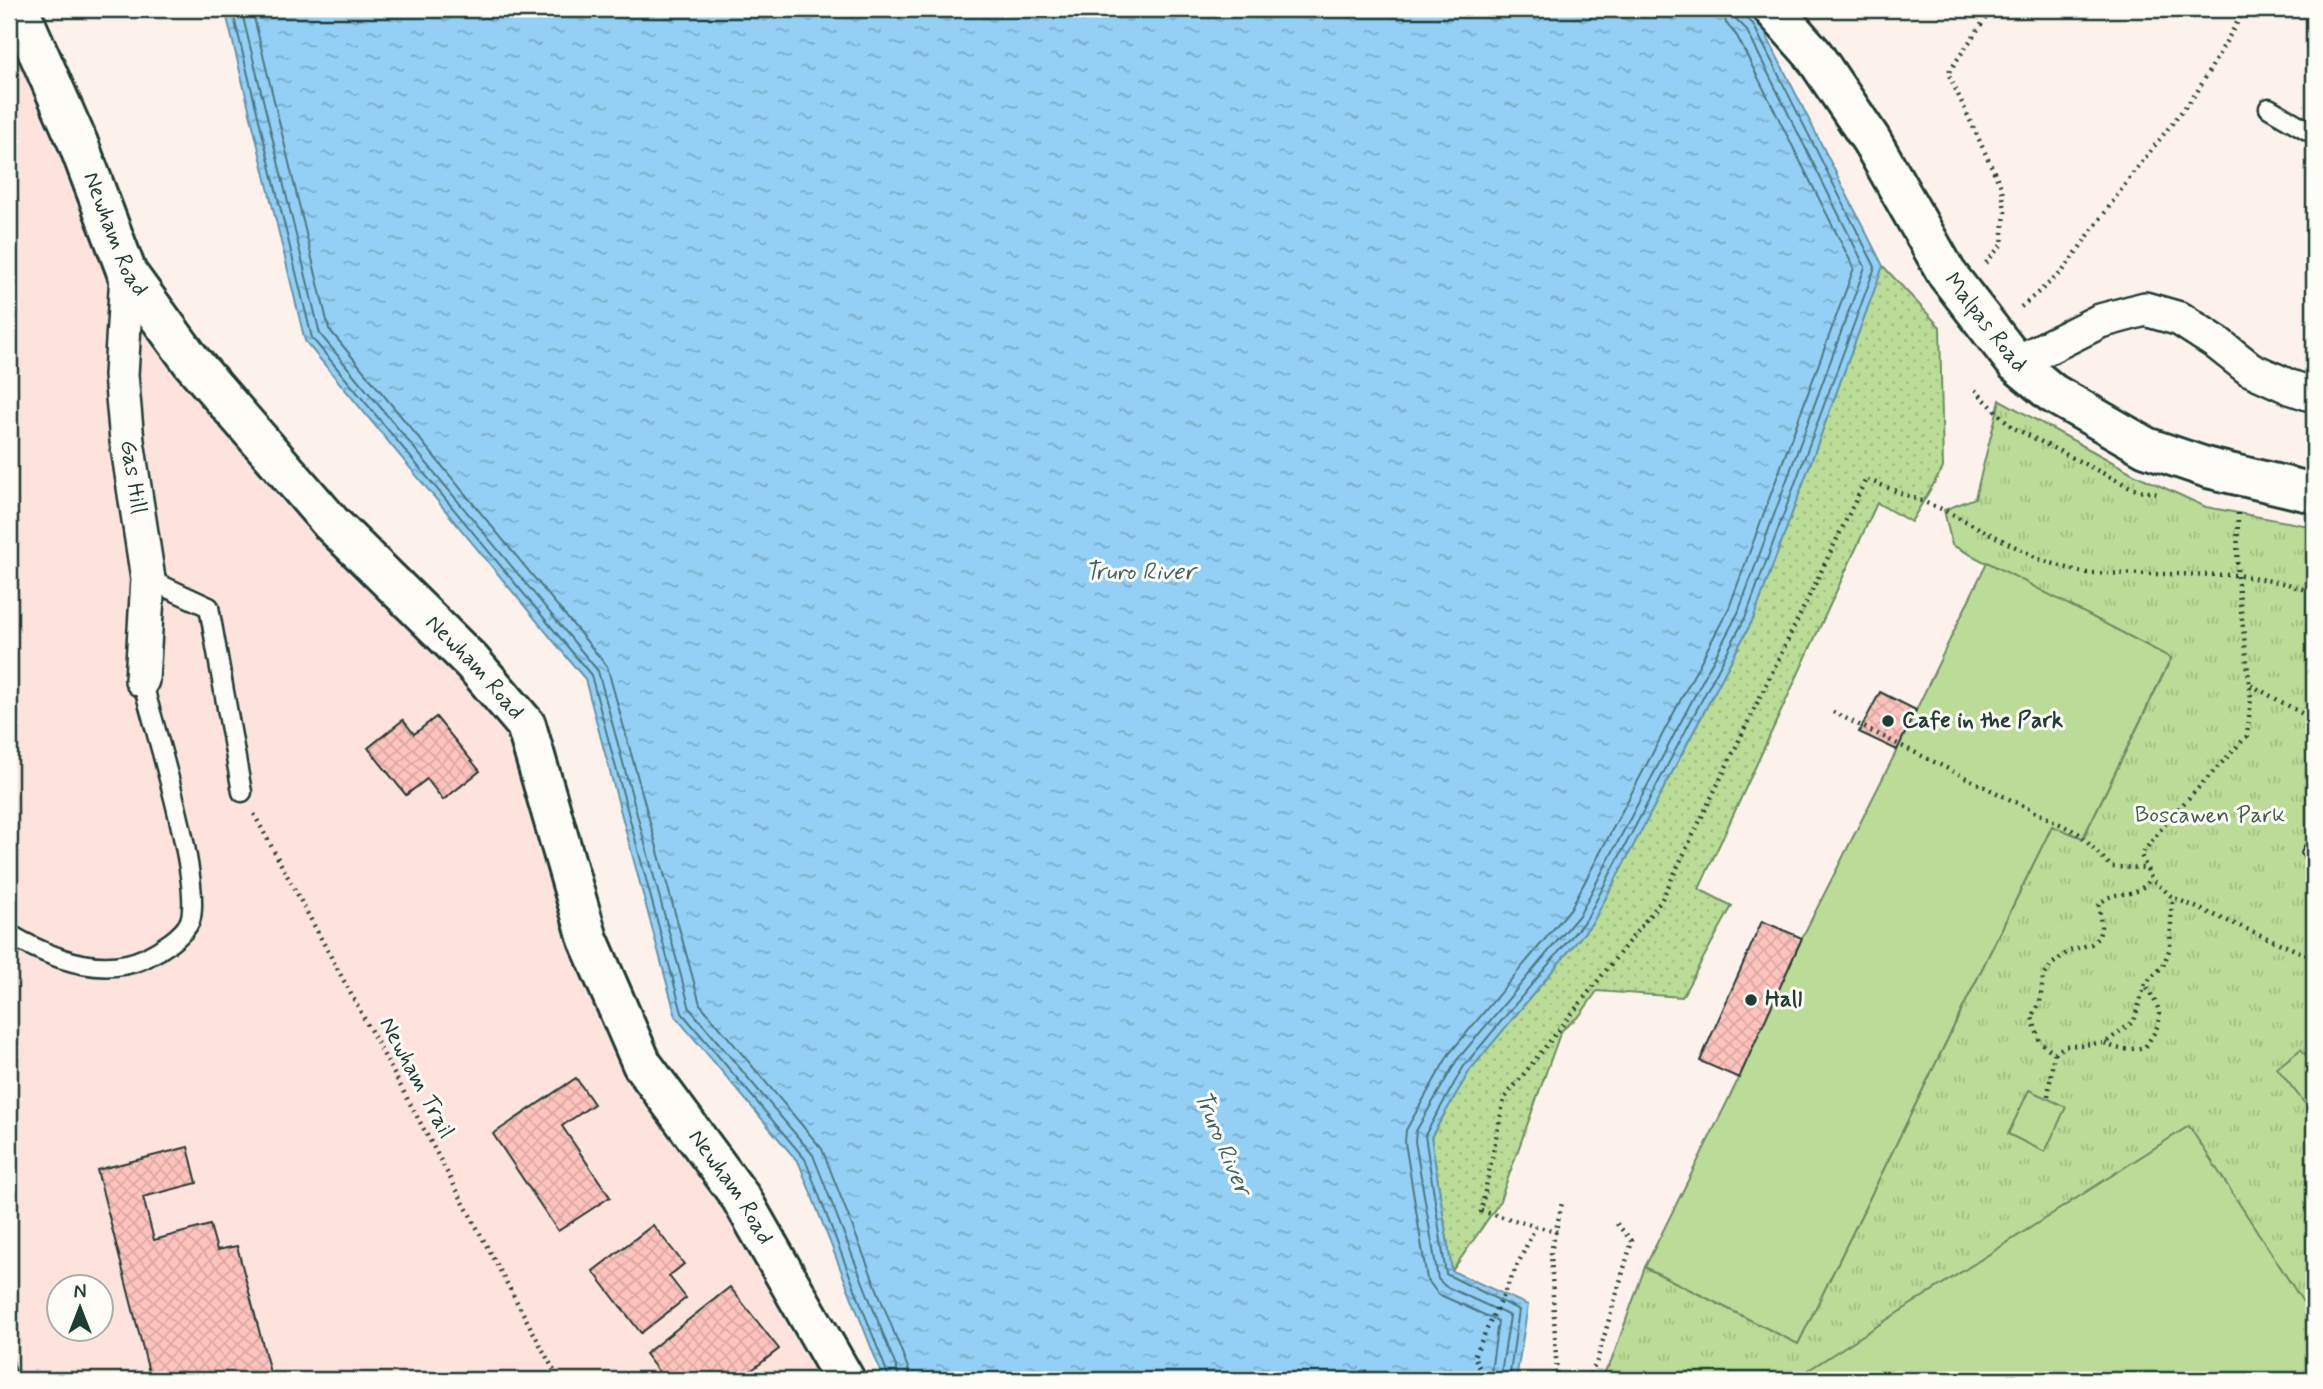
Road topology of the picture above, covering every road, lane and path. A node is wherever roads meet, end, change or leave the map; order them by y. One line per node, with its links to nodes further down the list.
1 (19, 9): 7 (street, Newham Road)
2 (1773, 9): 8 (street, Malpas Road)
3 (1992, 9): 8 (path)
4 (2245, 9): 9 (path)
5 (2269, 108): 6 (lane)
6 (2314, 134)
7 (127, 273): 15 (street, Gas Hill); 36 (street, Newham Road)
8 (1960, 293): 9 (street, Malpas Road)
9 (1991, 332): 10 (street, Malpas Road)
10 (2016, 363): 11 (street); 12 (street, Malpas Road)
11 (2314, 395)
12 (2314, 493)
13 (2238, 513): 14 (path)
14 (2237, 575): 16 (path); 18 (path); 33 (path)
15 (148, 579): 17 (street, Gas Hill); 21 (lane)
16 (2314, 593)
17 (142, 680): 25 (lane)
18 (2250, 685): 20 (path); 22 (path)
19 (1833, 712): 22 (path)
20 (2314, 720)
21 (242, 792): 35 (path, Newham Trail)
22 (2147, 868): 23 (path)
23 (2151, 878): 24 (path); 29 (path)
24 (2172, 897): 26 (path); 27 (path)
25 (9, 934)
26 (2314, 958)
27 (2145, 984): 28 (path); 28 (path)
28 (2105, 1043): 29 (path)
29 (2054, 1053): 30 (path)
30 (2048, 1096)
31 (1562, 1203): 34 (path)
32 (1616, 1223): 39 (path)
33 (1536, 1226): 34 (path); 37 (path)
34 (1557, 1232): 38 (path)
35 (559, 1380)
36 (845, 1380)
37 (1485, 1380)
38 (1557, 1380)
39 (1586, 1380)

